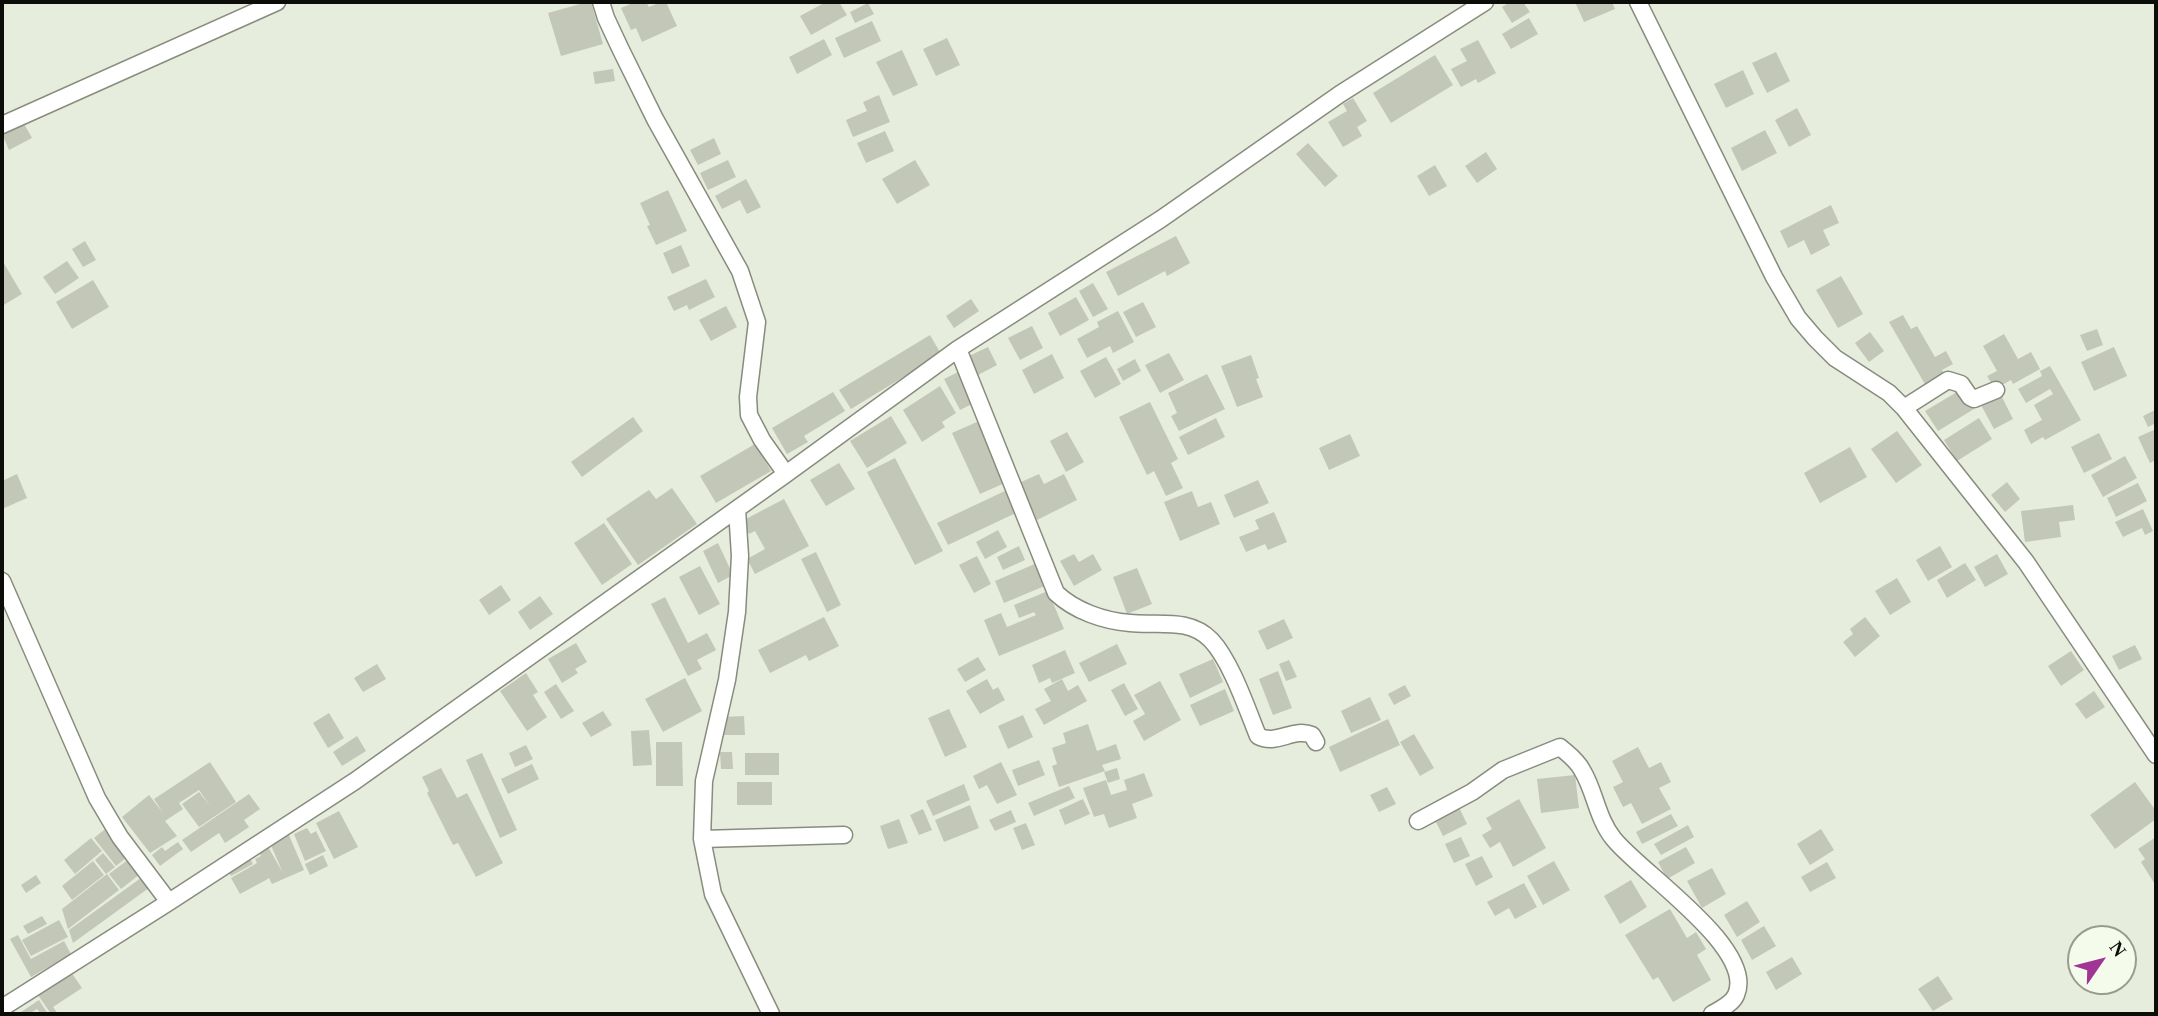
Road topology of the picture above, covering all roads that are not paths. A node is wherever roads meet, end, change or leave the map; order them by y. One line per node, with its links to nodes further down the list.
1 (277, 2): 5 (street)
2 (601, 2): 9 (street)
3 (1485, 2): 6 (street)
4 (1638, 2): 8 (street)
5 (2, 125)
6 (958, 349): 9 (street); 12 (street)
7 (1996, 390): 8 (street)
8 (1904, 408): 13 (street)
9 (786, 474): 10 (street)
10 (737, 509): 16 (street); 17 (street)
11 (2, 581): 17 (street)
12 (1316, 742)
13 (2156, 755)
14 (1418, 821): 20 (street)
15 (844, 835): 16 (street)
16 (702, 839): 19 (street)
17 (169, 902): 18 (street)
18 (2, 1007)
19 (771, 1014)
20 (1712, 1014)

